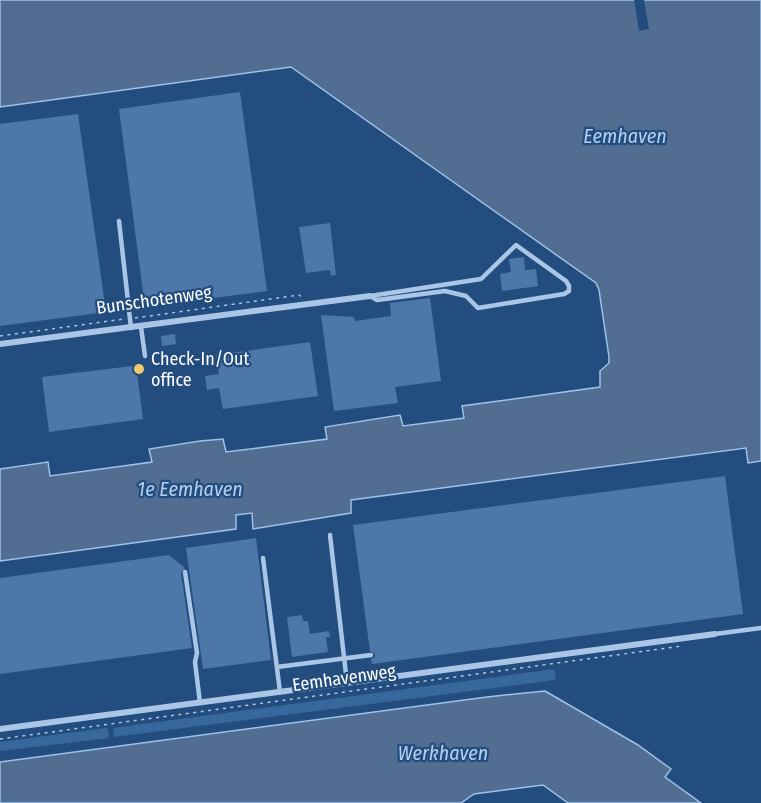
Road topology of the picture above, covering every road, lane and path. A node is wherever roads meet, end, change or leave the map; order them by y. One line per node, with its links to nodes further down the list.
1 (119, 221): 4 (lane)
2 (370, 296): 2 (lane); 3 (street, Bunschotenweg)
3 (310, 303): 4 (path, Bunschotenweg); 5 (street, Bunschotenweg)
4 (129, 318): 6 (lane); 7 (path, Bunschotenweg)
5 (141, 327): 6 (street, Bunschotenweg); 9 (lane)
6 (130, 328): 8 (street, Bunschotenweg)
7 (0, 336)
8 (0, 344)
9 (144, 356)
10 (330, 535): 17 (lane)
11 (263, 558): 18 (lane)
12 (184, 572): 21 (lane)
13 (761, 628): 14 (lane, Eemhavenweg)
14 (715, 634): 15 (street, Eemhavenweg)
15 (686, 638): 19 (street, Eemhavenweg); 23 (path, Eemhavenweg)
16 (370, 655): 17 (lane)
17 (345, 658): 18 (lane); 19 (lane)
18 (277, 668): 20 (lane)
19 (347, 683): 20 (street, Eemhavenweg)
20 (280, 692): 21 (street, Eemhavenweg)
21 (200, 703): 22 (street, Eemhavenweg)
22 (0, 729)
23 (0, 739)

